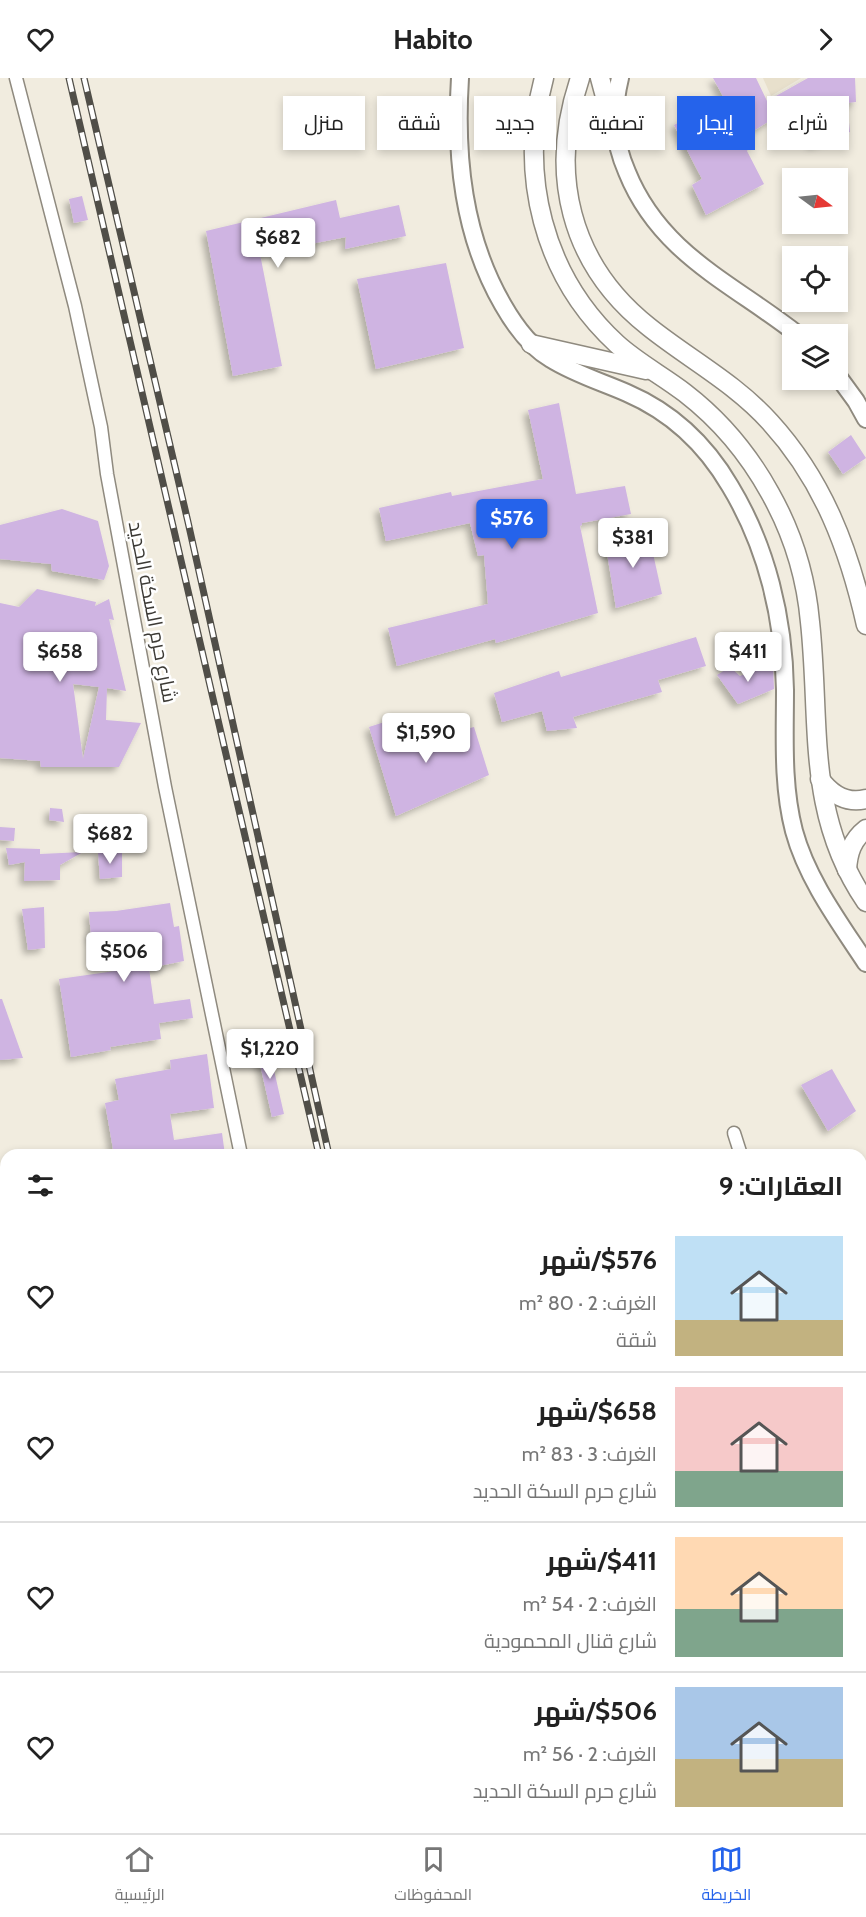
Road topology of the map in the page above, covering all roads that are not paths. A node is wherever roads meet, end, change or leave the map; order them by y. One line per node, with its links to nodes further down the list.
1 (16, 78): 23 (street, شارع حرم السكة الحديد)
2 (460, 78): 11 (street)
3 (544, 78): 12 (main road)
4 (580, 78): 15 (main road)
5 (600, 78): 7 (main road)
6 (620, 78): 8 (street)
7 (605, 96)
8 (616, 96)
9 (620, 150): 10 (street)
10 (783, 324)
11 (531, 344): 12 (main road); 21 (street)
12 (653, 371): 16 (main road)
13 (848, 390): 14 (street)
14 (866, 419)
15 (866, 625)
16 (820, 779): 17 (main road); 19 (main road)
17 (866, 799)
18 (866, 829): 19 (main road)
19 (847, 870): 20 (main road)
20 (866, 902)
21 (866, 963)
22 (734, 1133): 24 (street)
23 (241, 1149)
24 (739, 1149)

